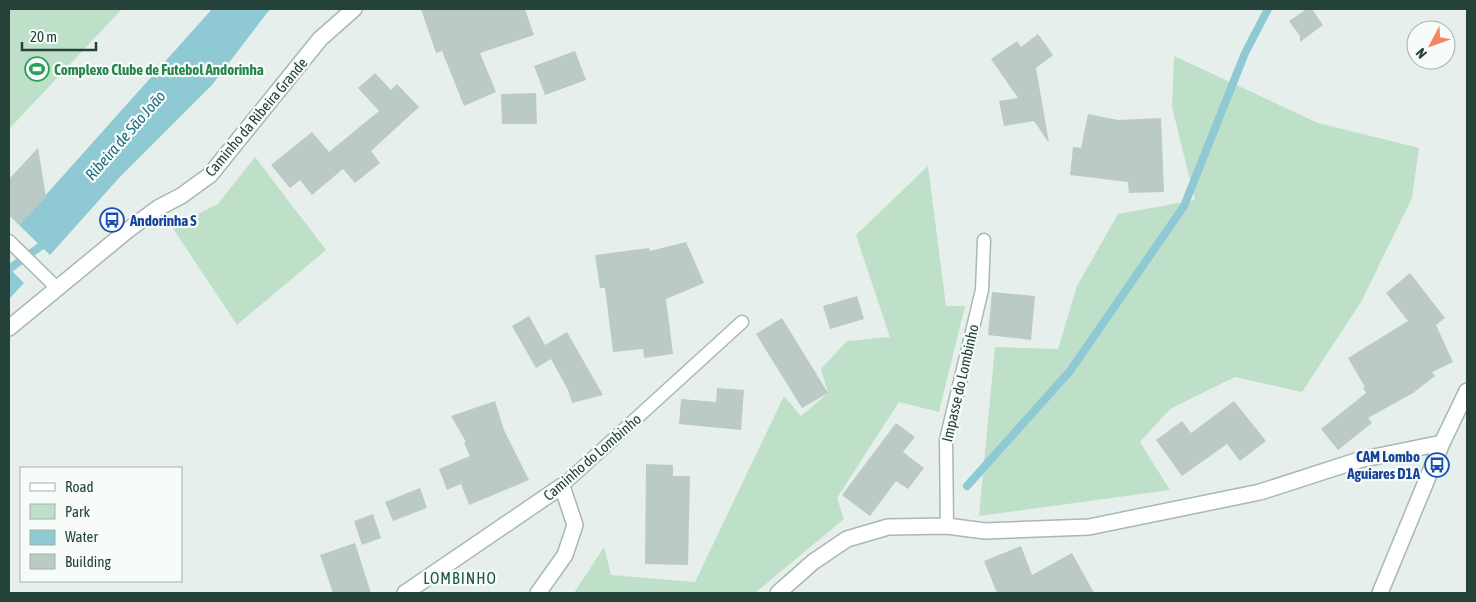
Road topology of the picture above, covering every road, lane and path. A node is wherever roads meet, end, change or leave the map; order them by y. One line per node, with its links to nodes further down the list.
1 (354, 9): 4 (street, Caminho da Ribeira Grande)
2 (984, 240): 10 (lane, Impasse do Lombinho)
3 (9, 241): 4 (lane)
4 (56, 286): 6 (street, Caminho da Ribeira Grande)
5 (742, 322): 9 (lane, Caminho do Lombinho)
6 (9, 328)
7 (1467, 391): 8 (street)
8 (1442, 443): 10 (street); 14 (street)
9 (562, 486): 11 (street, Caminho do Lombinho); 12 (street)
10 (947, 526): 13 (street)
11 (405, 593)
12 (538, 593)
13 (778, 593)
14 (1380, 593)

